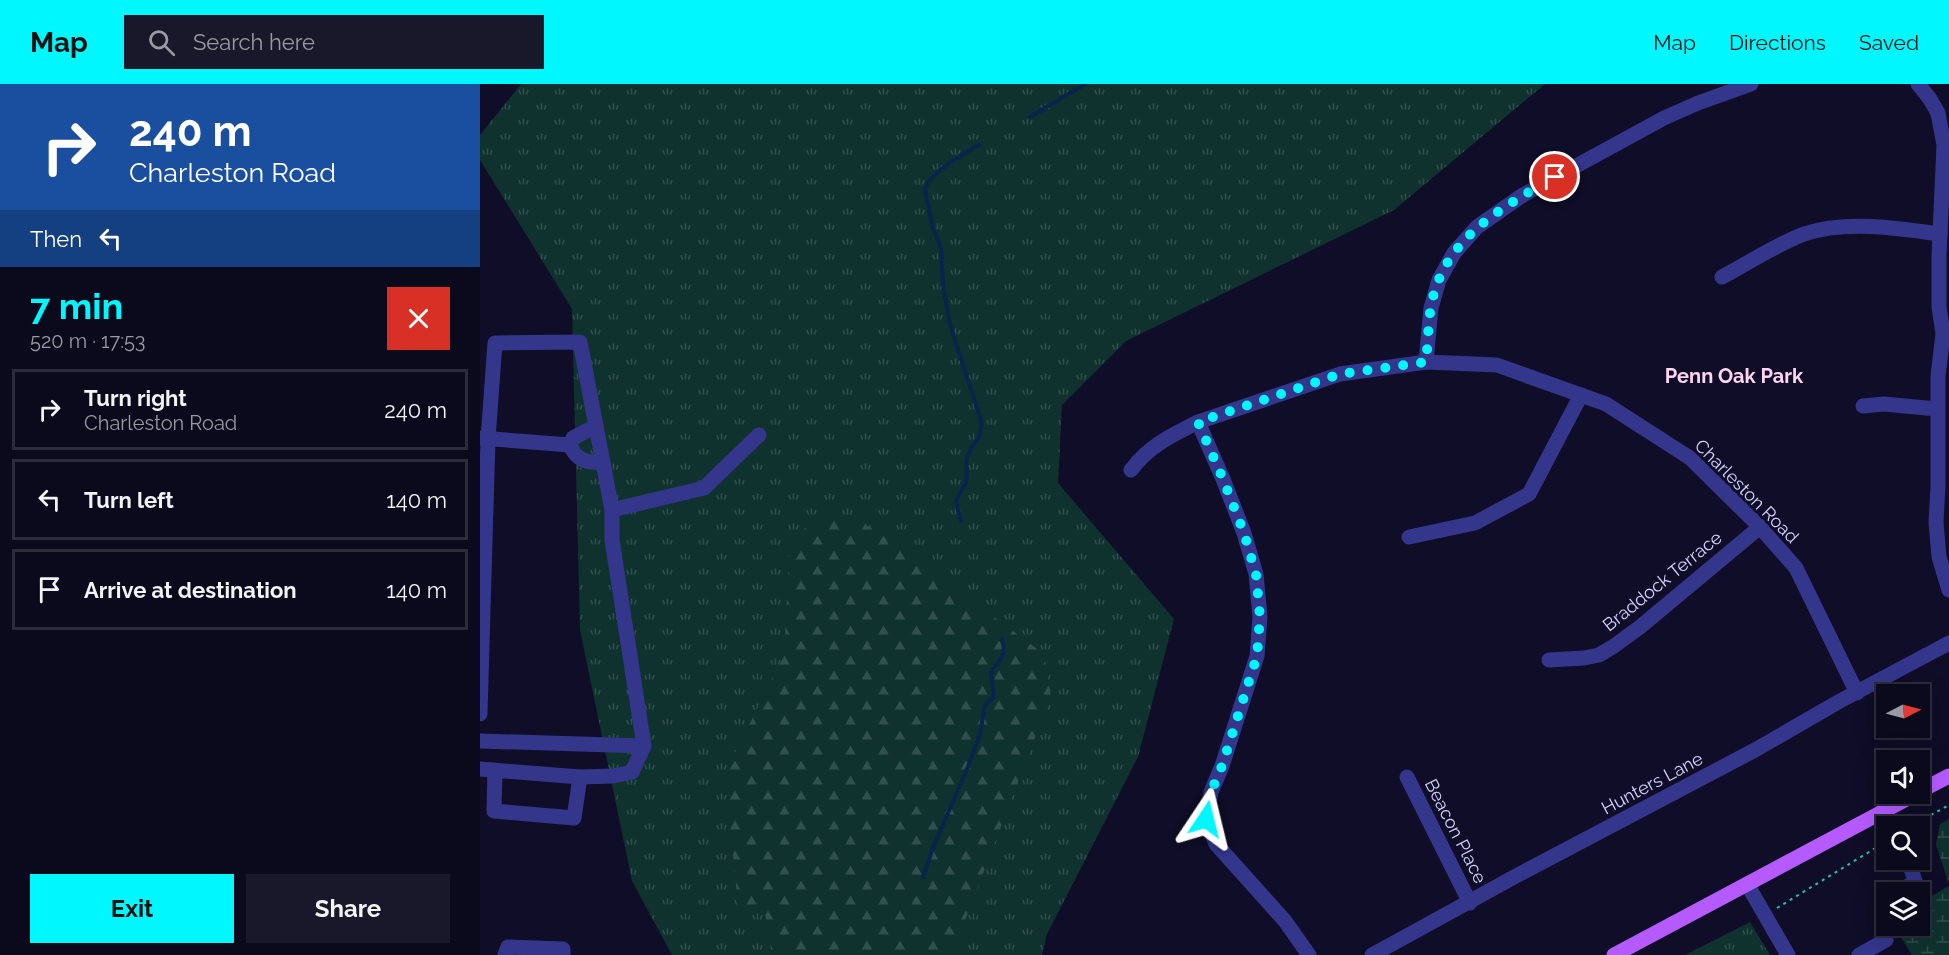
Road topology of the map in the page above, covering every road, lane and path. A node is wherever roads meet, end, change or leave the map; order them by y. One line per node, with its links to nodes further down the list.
1 (1751, 84): 6 (street)
2 (1918, 84): 3 (street)
3 (1940, 234): 4 (street); 5 (street)
4 (1722, 277)
5 (1946, 334): 9 (street)
6 (1426, 362): 7 (street, Charleston Road); 10 (street, Charleston Road)
7 (1581, 395): 18 (street, Charleston Road); 19 (street)
8 (1863, 406): 9 (street)
9 (1938, 409): 20 (street)
10 (1198, 422): 16 (street, Charleston Road); 44 (street)
11 (596, 426): 13 (street); 14 (street); 15 (street)
12 (759, 435): 17 (street)
13 (484, 439): 14 (street); 24 (street)
14 (570, 445): 15 (street)
15 (603, 462): 17 (street)
16 (1131, 471)
17 (612, 510): 26 (street)
18 (1760, 527): 22 (street, Braddock Terrace); 23 (street, Charleston Road)
19 (1409, 537)
20 (1949, 590)
21 (1949, 643): 23 (street, Hunters Lane)
22 (1549, 660)
23 (1857, 693): 39 (street, Hunters Lane)
24 (480, 714)
25 (480, 741): 26 (street)
26 (644, 746): 29 (street)
27 (487, 770): 29 (street); 29 (street)
28 (1949, 776): 31 (main road)
29 (580, 777)
30 (1407, 777): 39 (street, Beacon Place)
31 (1930, 786)
32 (1896, 804): 34 (main road)
33 (1949, 805): 36 (path)
34 (1882, 811): 35 (street); 38 (main road)
35 (1885, 816)
36 (1929, 816)
37 (1876, 848): 40 (path)
38 (1747, 884): 40 (street); 46 (main road)
39 (1470, 903): 45 (street, Hunters Lane)
40 (1765, 916): 47 (street)
41 (1886, 940): 48 (street)
42 (505, 955): 43 (street)
43 (563, 955)
44 (1309, 955)
45 (1372, 955)
46 (1614, 955)
47 (1788, 955)
48 (1859, 955)

